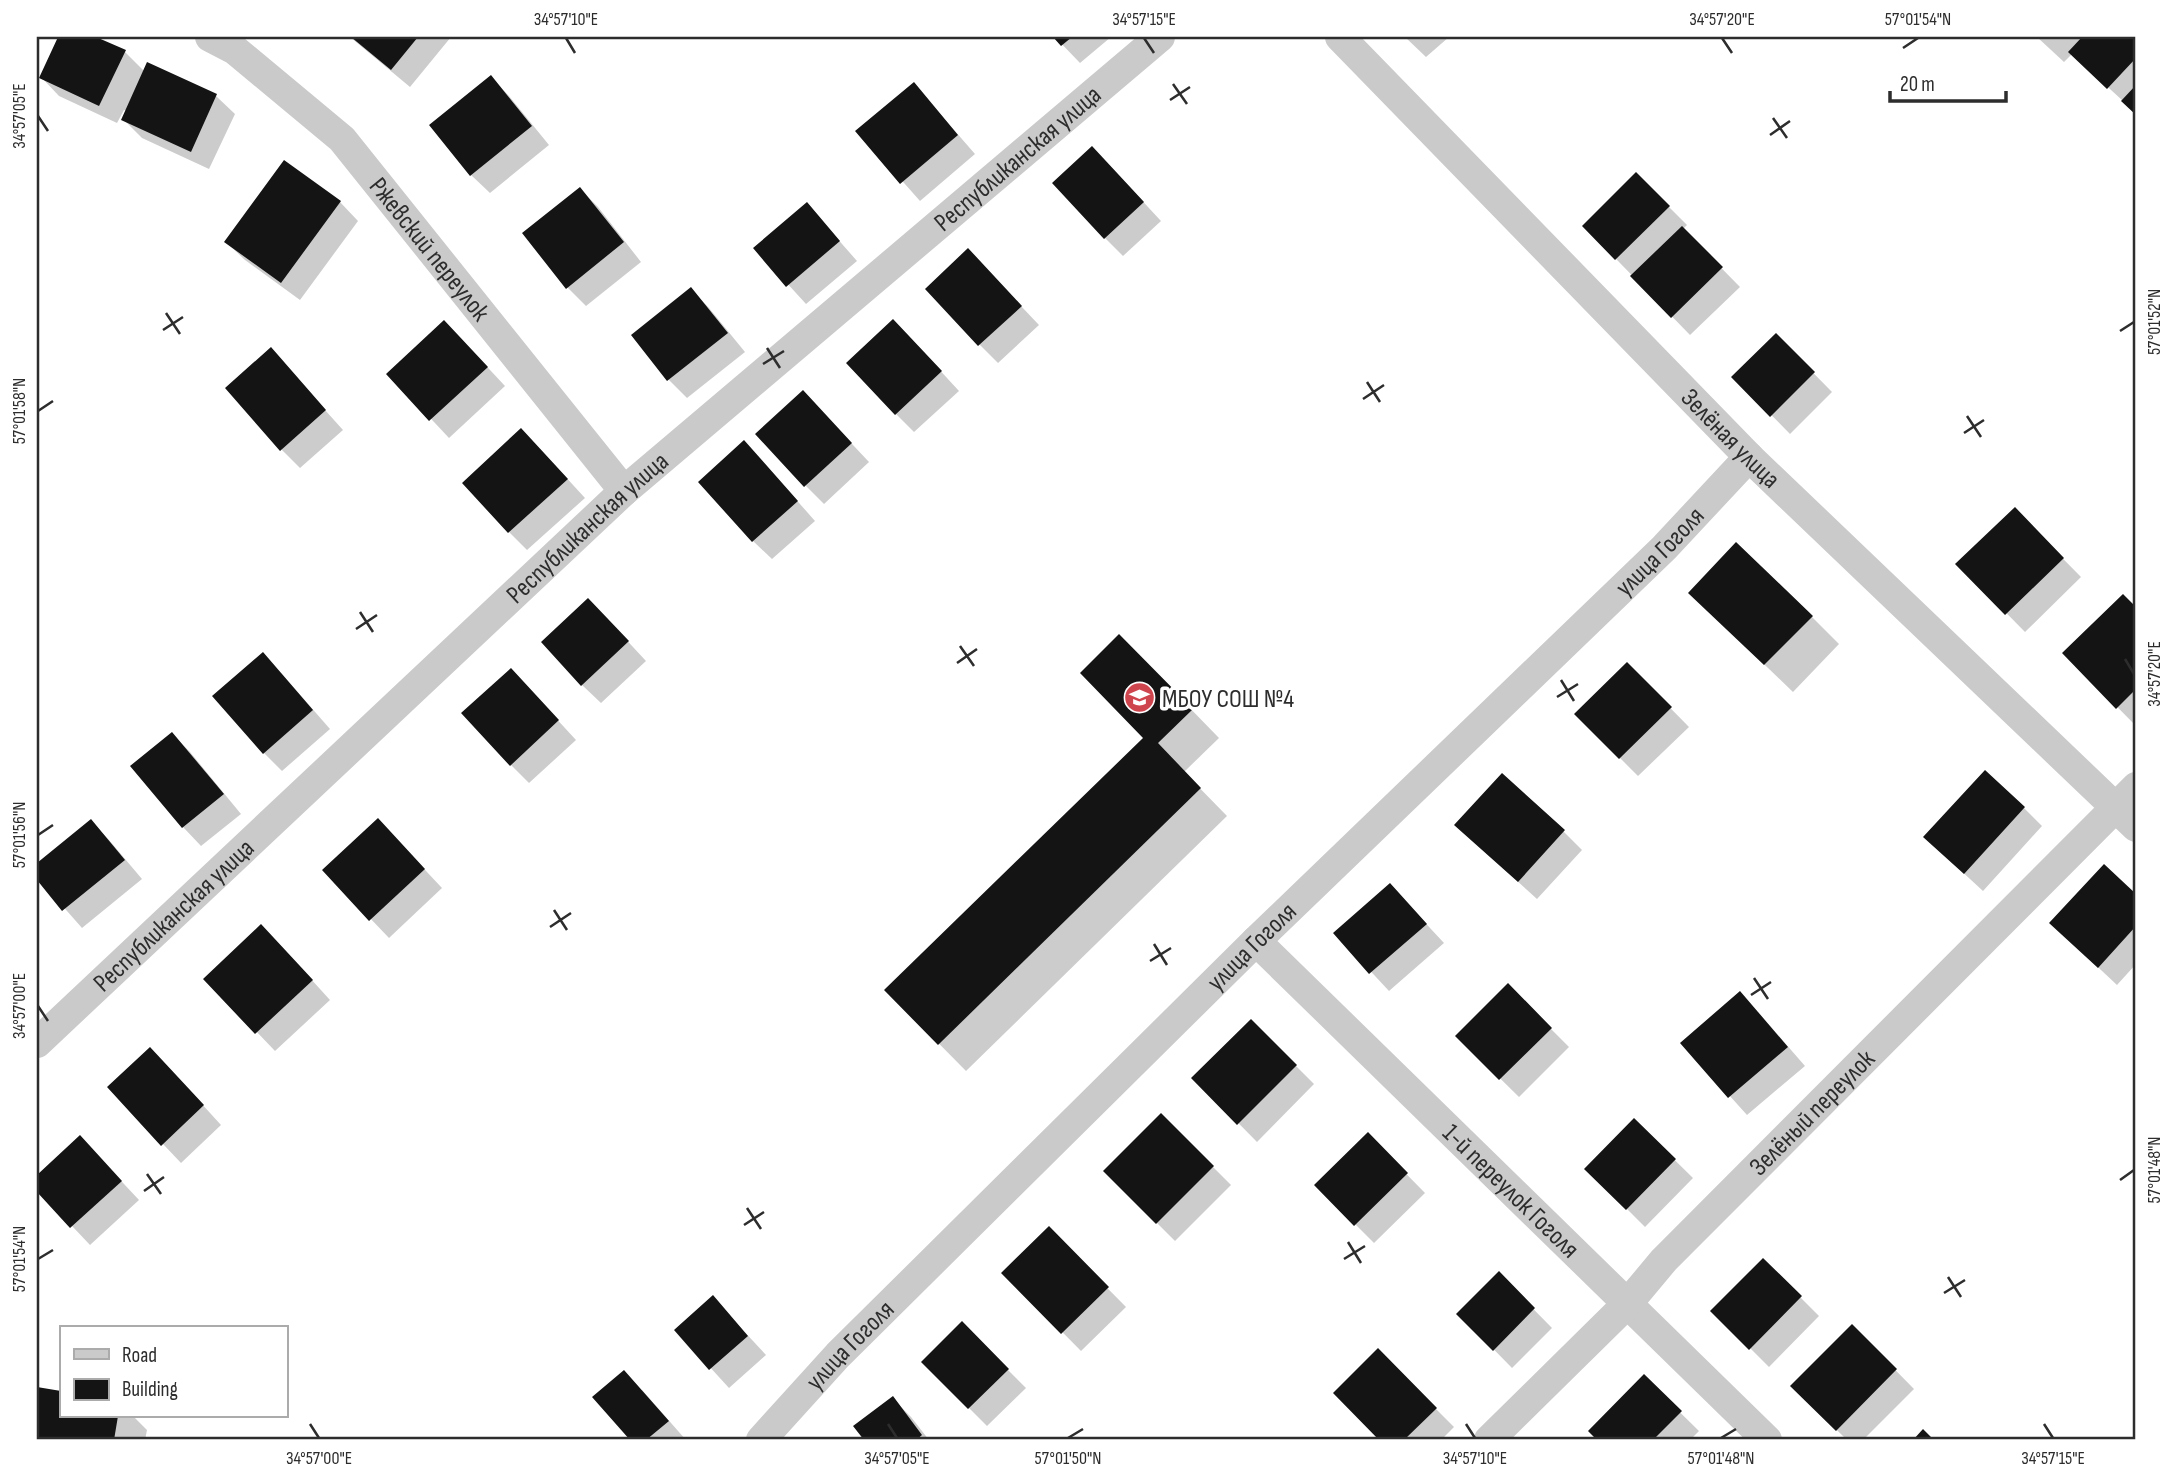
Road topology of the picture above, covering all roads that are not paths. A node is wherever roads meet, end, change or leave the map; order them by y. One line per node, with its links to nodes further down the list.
1 (209, 37): 5 (street, Ржевский переулок)
2 (1160, 37): 5 (street, Республиканская улица)
3 (1340, 37): 4 (street, Зелёная улица)
4 (1749, 457): 6 (street, Зелёная улица); 7 (street, улица Гоголя)
5 (624, 491): 8 (street, Республиканская улица)
6 (2130, 807): 9 (street, Зелёный переулок)
7 (1256, 941): 9 (street, 1-й переулок Гоголя); 10 (street, улица Гоголя)
8 (37, 1043)
9 (1628, 1303): 11 (street, Зелёный переулок); 12 (street, 1-й переулок Гоголя)
10 (761, 1440)
11 (1489, 1440)
12 (1767, 1440)

